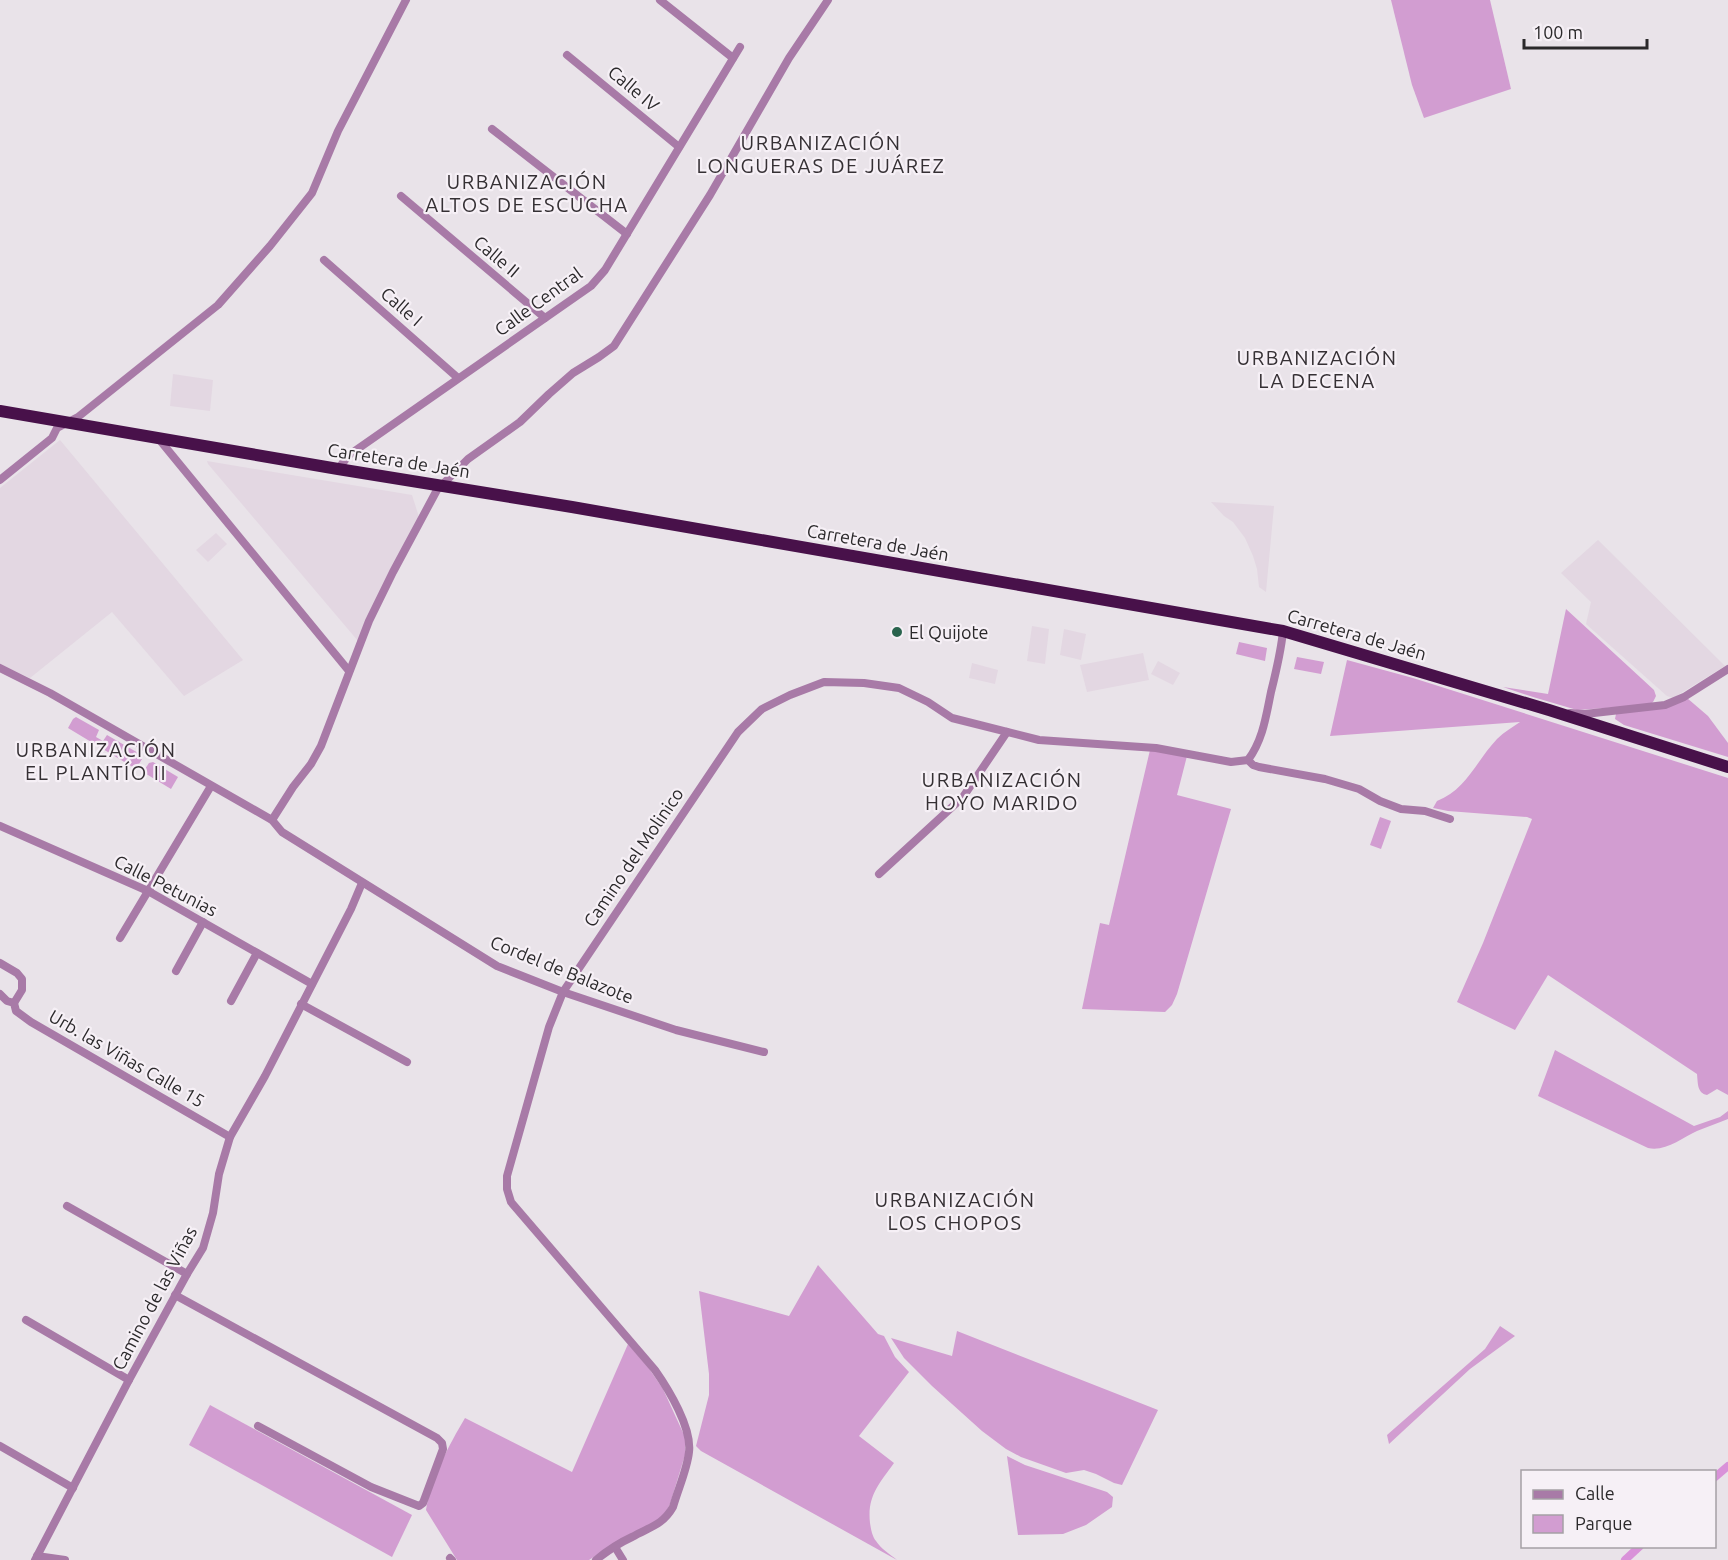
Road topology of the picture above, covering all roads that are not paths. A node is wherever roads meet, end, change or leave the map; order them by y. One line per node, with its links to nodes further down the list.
1 (406, 0): 15 (street)
2 (660, 0): 6 (street)
3 (828, 0): 19 (street)
4 (740, 47): 6 (street, Calle Central)
5 (567, 55): 8 (street, Calle IV)
6 (733, 57): 8 (street, Calle Central)
7 (492, 129): 10 (street)
8 (679, 147): 10 (street, Calle Central)
9 (401, 196): 12 (street, Calle II)
10 (627, 234): 12 (street, Calle Central)
11 (324, 260): 13 (street, Calle I)
12 (545, 318): 13 (street, Calle Central)
13 (459, 378): 17 (street, Calle Central)
14 (4, 412): 15 (highway, Carretera de Jaén)
15 (62, 425): 16 (highway, Carretera de Jaén); 18 (street)
16 (158, 438): 17 (highway, Carretera de Jaén); 23 (street)
17 (338, 469): 19 (highway, Carretera de Jaén)
18 (0, 480)
19 (442, 485): 20 (highway, Carretera de Jaén); 23 (street)
20 (1284, 631): 24 (highway, Carretera de Jaén); 26 (street)
21 (0, 668): 28 (street, Cordel de Balazote)
22 (1728, 669): 24 (street)
23 (349, 671): 30 (street)
24 (1549, 711): 27 (highway, Carretera de Jaén)
25 (1007, 732): 26 (street, Camino del Molinico); 32 (street); 41 (street, Camino del Molinico)
26 (1248, 760): 29 (street, Camino del Molinico)
27 (1728, 767)
28 (211, 786): 30 (street, Cordel de Balazote); 34 (street)
29 (1450, 819)
30 (272, 820): 33 (street, Cordel de Balazote)
31 (0, 826): 34 (street, Calle Petunias)
32 (879, 873)
33 (362, 883): 40 (street, Camino de las Viñas); 41 (street, Cordel de Balazote)
34 (148, 891): 35 (street, Calle Petunias); 36 (street)
35 (203, 922): 37 (street, Calle Petunias); 39 (street)
36 (120, 938)
37 (257, 953): 40 (street, Calle Petunias); 43 (street)
38 (0, 963): 44 (street)
39 (176, 971)
40 (312, 984): 45 (street, Camino de las Viñas)
41 (563, 992): 46 (street, Cordel de Balazote); 57 (street, Camino del Molinico)
42 (0, 994): 44 (street, Urb. las Viñas Calle 15)
43 (231, 1001)
44 (14, 1003): 48 (street, Urb. las Viñas Calle 15)
45 (302, 1004): 47 (street); 48 (street, Camino de las Viñas)
46 (764, 1052)
47 (407, 1062)
48 (230, 1137): 50 (street, Camino de las Viñas)
49 (67, 1206): 50 (street)
50 (187, 1274): 51 (street, Camino de las Viñas)
51 (176, 1295): 53 (street, Camino de las Viñas); 54 (street)
52 (26, 1320): 53 (street)
53 (129, 1380): 56 (street, Camino de las Viñas)
54 (258, 1426)
55 (0, 1446): 56 (street)
56 (73, 1488): 58 (street, Camino de las Viñas)
57 (615, 1547): 60 (street, Camino del Molinico); 61 (street)
58 (36, 1558): 59 (street)
59 (65, 1560)
60 (596, 1560)
61 (623, 1560)

